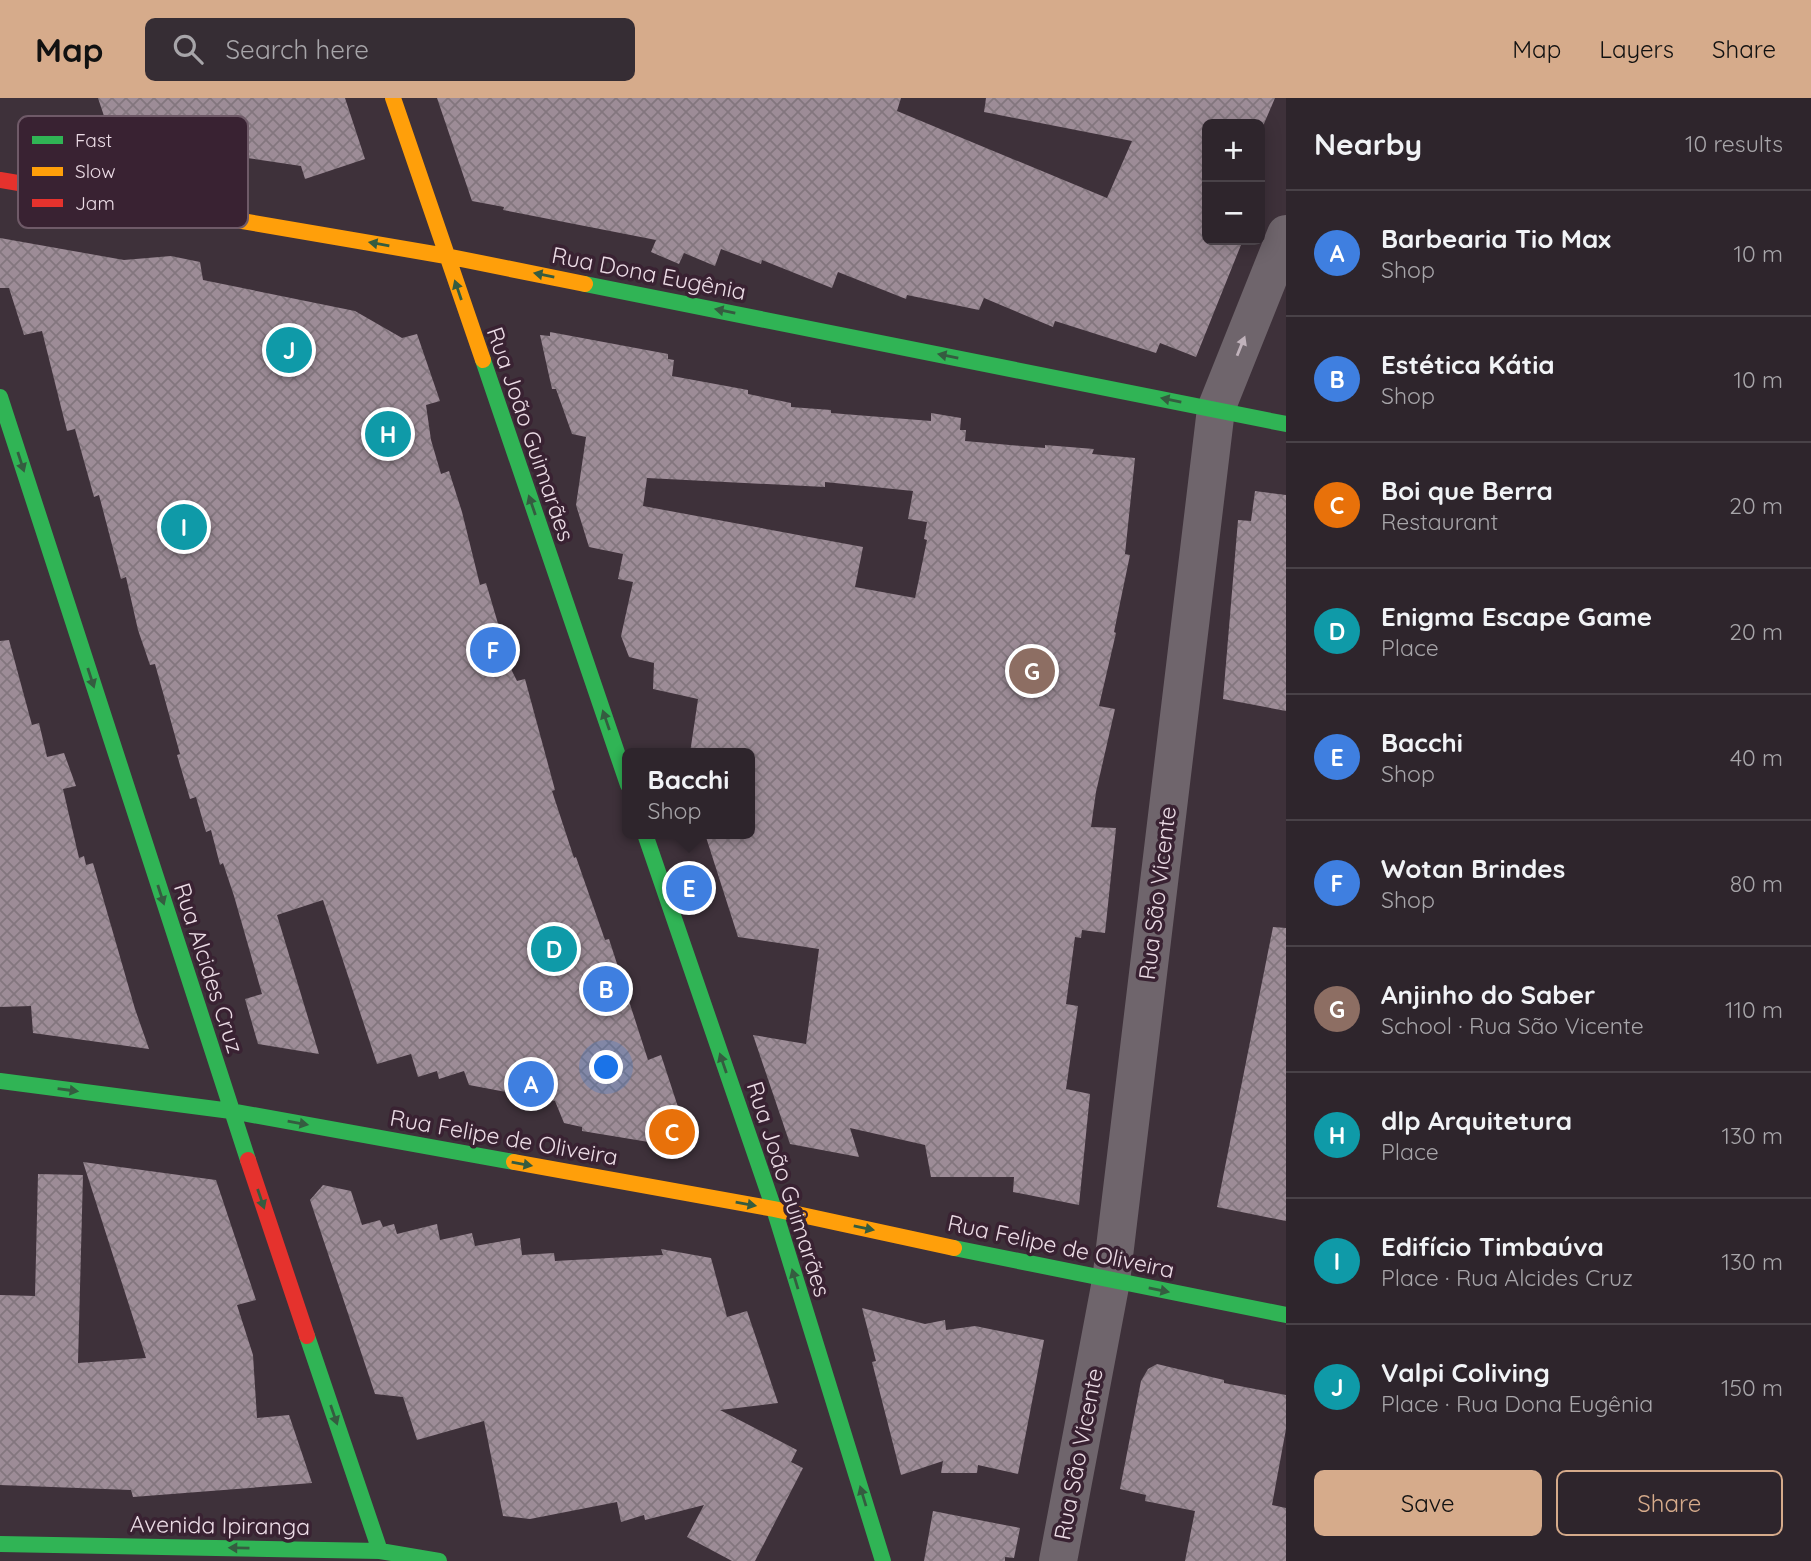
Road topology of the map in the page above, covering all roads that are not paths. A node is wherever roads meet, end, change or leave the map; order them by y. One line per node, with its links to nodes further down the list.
1 (393, 98): 6 (street, Rua João Guimarães)
2 (0, 180): 3 (street, Rua Dona Eugênia, one-way to 2)
3 (18, 183)
4 (248, 222): 6 (street, Rua Dona Eugênia, one-way to 4)
5 (1286, 234): 8 (street, Rua São Vicente, one-way to 5)
6 (446, 256): 8 (street, Rua Dona Eugênia, one-way to 6); 10 (street, Rua João Guimarães, one-way to 6)
7 (0, 397): 13 (street, Rua Alcides Cruz, one-way to 13)
8 (1216, 409): 9 (street, Rua Dona Eugênia); 15 (street, Rua São Vicente)
9 (1286, 424)
10 (622, 768)
11 (647, 839): 14 (street, Rua João Guimarães, one-way to 11)
12 (0, 1081): 13 (street, Rua Felipe de Oliveira, one-way to 13)
13 (231, 1111): 14 (street, Rua Felipe de Oliveira, one-way to 14); 18 (street, Rua Alcides Cruz, one-way to 18)
14 (774, 1209): 15 (street, Rua Felipe de Oliveira, one-way to 15); 20 (street, Rua João Guimarães, one-way to 14)
15 (1111, 1281): 16 (street, Rua Felipe de Oliveira, one-way to 16); 21 (street, Rua São Vicente)
16 (1286, 1315)
17 (0, 1544): 18 (street, Avenida Ipiranga, one-way to 17)
18 (380, 1551): 19 (street, Avenida Ipiranga)
19 (439, 1561)
20 (883, 1561)
21 (1058, 1561)

